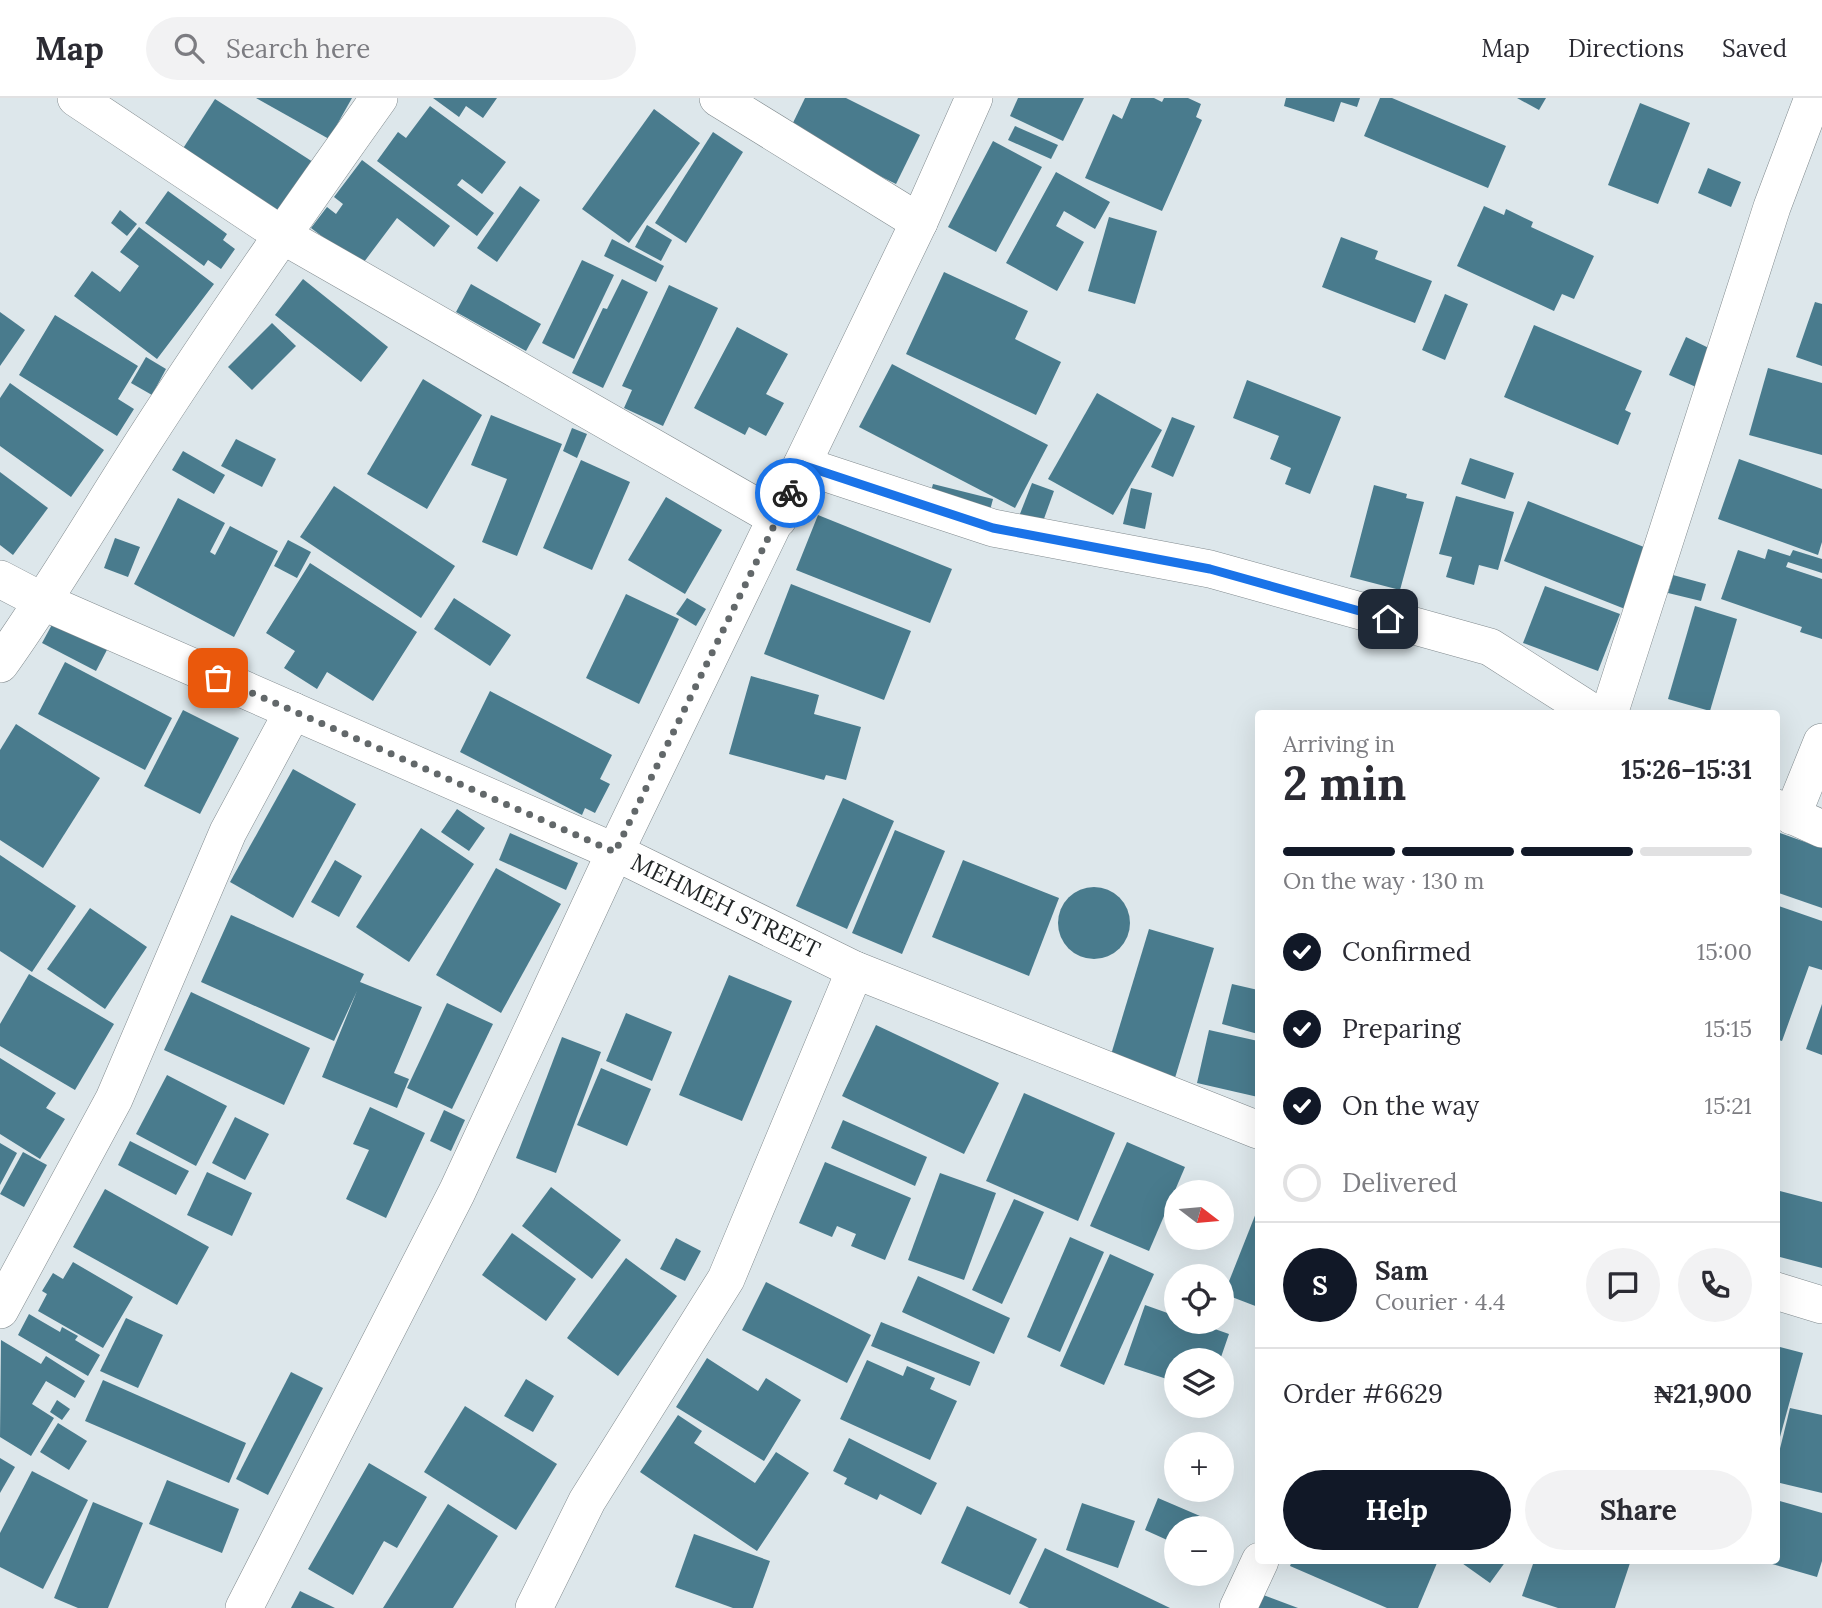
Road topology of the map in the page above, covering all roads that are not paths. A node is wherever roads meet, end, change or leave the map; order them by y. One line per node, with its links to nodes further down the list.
1 (76, 98): 7 (street)
2 (379, 98): 7 (street)
3 (718, 98): 6 (street)
4 (974, 98): 6 (street)
5 (1809, 102): 15 (street)
6 (919, 222): 8 (street)
7 (282, 234): 9 (street); 11 (street)
8 (802, 465): 9 (street); 14 (street)
9 (778, 519): 18 (street)
10 (0, 579): 11 (street, MEHMEH STREET)
11 (44, 602): 12 (street); 13 (street, MEHMEH STREET)
12 (0, 664)
13 (293, 710): 18 (street, MEHMEH STREET); 23 (street)
14 (1589, 710)
15 (1610, 710)
16 (1822, 741): 17 (street)
17 (1797, 817)
18 (615, 852): 19 (street, MEHMEH STREET); 25 (street)
19 (855, 970): 20 (street, MEHMEH STREET); 26 (street)
20 (1255, 1128)
21 (1780, 1292): 22 (street)
22 (1822, 1305)
23 (0, 1310)
24 (1259, 1564): 27 (street)
25 (244, 1608)
26 (534, 1608)
27 (1238, 1608)

